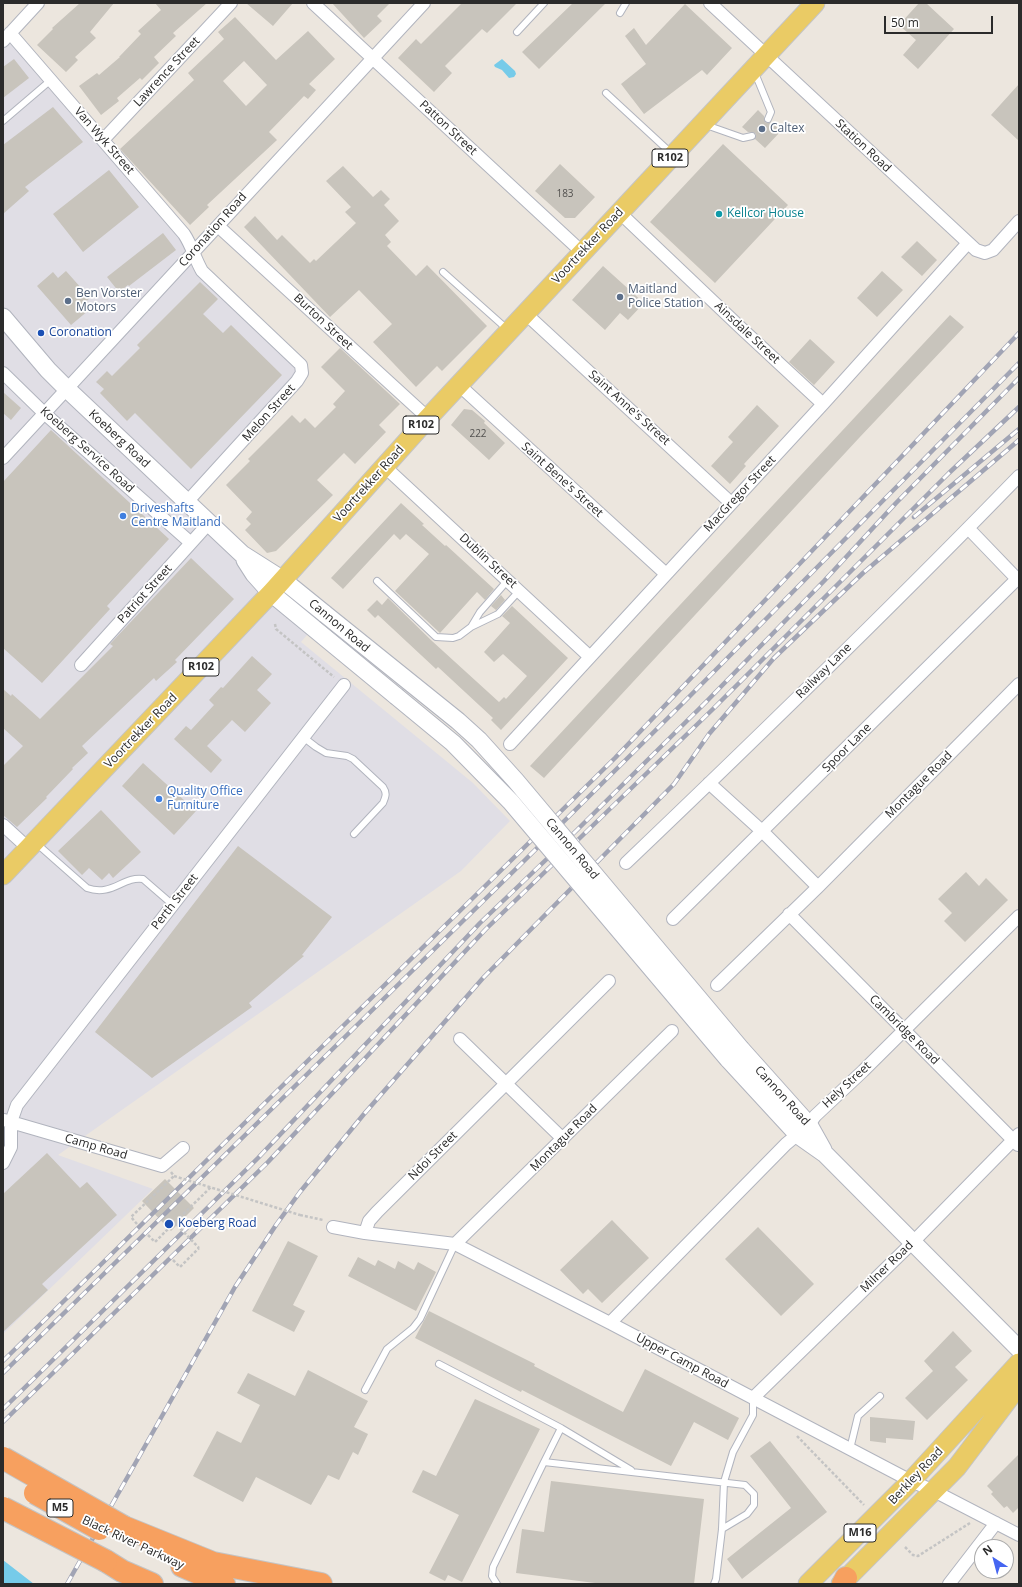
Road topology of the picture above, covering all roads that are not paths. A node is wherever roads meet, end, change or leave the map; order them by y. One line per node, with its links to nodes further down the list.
1 (38, 3): 11 (street)
2 (231, 3): 21 (street, Lawrence Street)
3 (313, 3): 13 (street, Patton Street)
4 (424, 3): 13 (street, Coronation Road)
5 (544, 3): 10 (lane)
6 (626, 3): 9 (lane)
7 (710, 3): 12 (street, Station Road)
8 (815, 3): 12 (main road, Voortrekker Road / R102)
9 (620, 13)
10 (517, 32)
11 (7, 37): 15 (street, Van Wyk Street)
12 (766, 56): 14 (main road, Voortrekker Road / R102); 26 (street, Station Road)
13 (372, 58): 25 (street, Coronation Road); 27 (street, Patton Street)
14 (754, 70): 17 (lane); 19 (main road, Voortrekker Road / R102)
15 (51, 80): 18 (lane); 21 (street, Van Wyk Street)
16 (606, 94): 22 (lane)
17 (768, 119)
18 (3, 121)
19 (702, 124): 20 (lane); 22 (main road, Voortrekker Road / R102)
20 (752, 136)
21 (103, 140): 28 (street, Van Wyk Street)
22 (673, 155): 23 (main road, Voortrekker Road / R102)
23 (620, 212): 27 (main road, Voortrekker Road / R102); 36 (street, Ainsdale Street)
24 (1019, 221): 26 (street, Station Road)
25 (218, 226): 28 (street, Coronation Road); 38 (street, Burton Street)
26 (968, 243): 36 (street, MacGregor Street)
27 (582, 252): 30 (main road, Voortrekker Road / R102)
28 (193, 253): 35 (street, Coronation Road); 42 (street, Melon Street)
29 (442, 272): 32 (lane)
30 (526, 314): 32 (main road, Voortrekker Road / R102); 43 (street, Saint Anne's Street)
31 (3, 317): 35 (main road, Koeberg Road)
32 (509, 331): 34 (main road, Voortrekker Road / R102)
33 (3, 373): 37 (street, Koeberg Service Road)
34 (459, 385): 38 (main road, Voortrekker Road / R102); 47 (street, Saint Bene's Street)
35 (67, 389): 37 (street, Coronation Road); 42 (main road, Koeberg Road)
36 (823, 404): 43 (street, MacGregor Street)
37 (44, 413): 39 (street, Coronation Road); 46 (street, Koeberg Service Road)
38 (428, 418): 40 (main road, Voortrekker Road / R102)
39 (3, 458)
40 (384, 466): 49 (street, Dublin Street); 51 (main road, Voortrekker Road / R102)
41 (1019, 476): 45 (street, Railway Lane)
42 (187, 502): 44 (main road, Koeberg Road)
43 (731, 502): 47 (street, MacGregor Street)
44 (209, 523): 46 (street, Patriot Street); 51 (main road, Koeberg Road)
45 (968, 528): 48 (street); 60 (street, Railway Lane)
46 (191, 543): 55 (street, Patriot Street)
47 (666, 574): 54 (street, MacGregor Street)
48 (1018, 579): 62 (street, Spoor Lane)
49 (508, 580): 52 (street, Dublin Street); 53 (lane)
50 (377, 581): 53 (lane)
51 (277, 586): 64 (main road, Voortrekker Road / R102); 77 (main road, Cannon Road, bridge); 77 (main road, Cannon Road, bridge)
52 (520, 590): 53 (lane); 54 (street, Dublin Street)
53 (471, 627)
54 (590, 657): 59 (street, MacGregor Street)
55 (81, 664)
56 (340, 682): 58 (street, Perth Street)
57 (1019, 684): 67 (street, Montague Road)
58 (303, 737): 63 (lane); 68 (street, Perth Street)
59 (510, 744)
60 (710, 783): 62 (street); 65 (street, Railway Lane)
61 (3, 825): 64 (street)
62 (763, 832): 67 (street); 71 (street, Spoor Lane)
63 (354, 834)
64 (31, 845): 66 (main road, Voortrekker Road / R102); 68 (lane)
65 (626, 863)
66 (3, 875)
67 (818, 887): 69 (street, Montague Road)
68 (173, 905): 79 (street, Perth Street)
69 (790, 914): 73 (street, Montague Road); 74 (street, Cambridge Road)
70 (1019, 916): 74 (street, Hely Street)
71 (673, 919)
72 (609, 981): 78 (street, Ndoi Street)
73 (717, 985)
74 (905, 1030): 80 (street, Hely Street); 82 (street, Cambridge Road)
75 (672, 1031): 81 (street, Montague Road)
76 (460, 1039): 78 (street)
77 (734, 1054): 80 (main road, Cannon Road)
78 (506, 1084): 81 (street); 86 (street, Ndoi Street)
79 (7, 1121): 83 (street, Camp Road); 84 (street)
80 (803, 1130): 87 (main road, Cannon Road); 89 (street, Hely Street)
81 (563, 1139): 88 (street, Montague Road)
82 (1017, 1140): 87 (street, Milner Road)
83 (183, 1148)
84 (3, 1163)
85 (328, 1224): 86 (street, Upper Camp Road)
86 (365, 1233): 88 (street, Upper Camp Road)
87 (913, 1242): 90 (main road, Cannon Road); 96 (street, Milner Road)
88 (455, 1244): 89 (street, Upper Camp Road); 94 (lane)
89 (610, 1323): 96 (street, Upper Camp Road)
90 (1019, 1349)
91 (1019, 1363): 103 (main road, Berkley Road / M16)
92 (439, 1364): 97 (lane)
93 (1019, 1385): 105 (main road, Berkley Road / M16)
94 (365, 1390)
95 (880, 1396): 98 (lane)
96 (753, 1398): 98 (street, Upper Camp Road); 104 (lane)
97 (561, 1428): 100 (lane); 101 (lane)
98 (850, 1449): 103 (street, Upper Camp Road)
99 (3, 1458): 109 (highway, bridge)
100 (544, 1462): 101 (lane); 116 (lane)
101 (634, 1472): 104 (lane)
102 (3, 1474): 109 (highway, Black River Parkway / M5, bridge)
103 (911, 1481): 105 (street, Upper Camp Road); 118 (main road, Berkley Road / M16)
104 (724, 1482): 108 (lane); 108 (lane)
105 (934, 1491): 107 (street, Upper Camp Road); 112 (main road, Berkley Road / M16)
106 (3, 1508): 111 (highway, M5, bridge)
107 (996, 1523): 110 (street, Upper Camp Road); 119 (street)
108 (722, 1529): 117 (lane)
109 (121, 1533): 114 (highway, Black River Parkway / M5); 115 (highway)
110 (1019, 1535)
111 (122, 1572): 113 (highway, M5)
112 (843, 1582)
113 (152, 1584)
114 (224, 1584)
115 (321, 1584)
116 (496, 1584)
117 (714, 1584)
118 (808, 1584)
119 (949, 1584)

